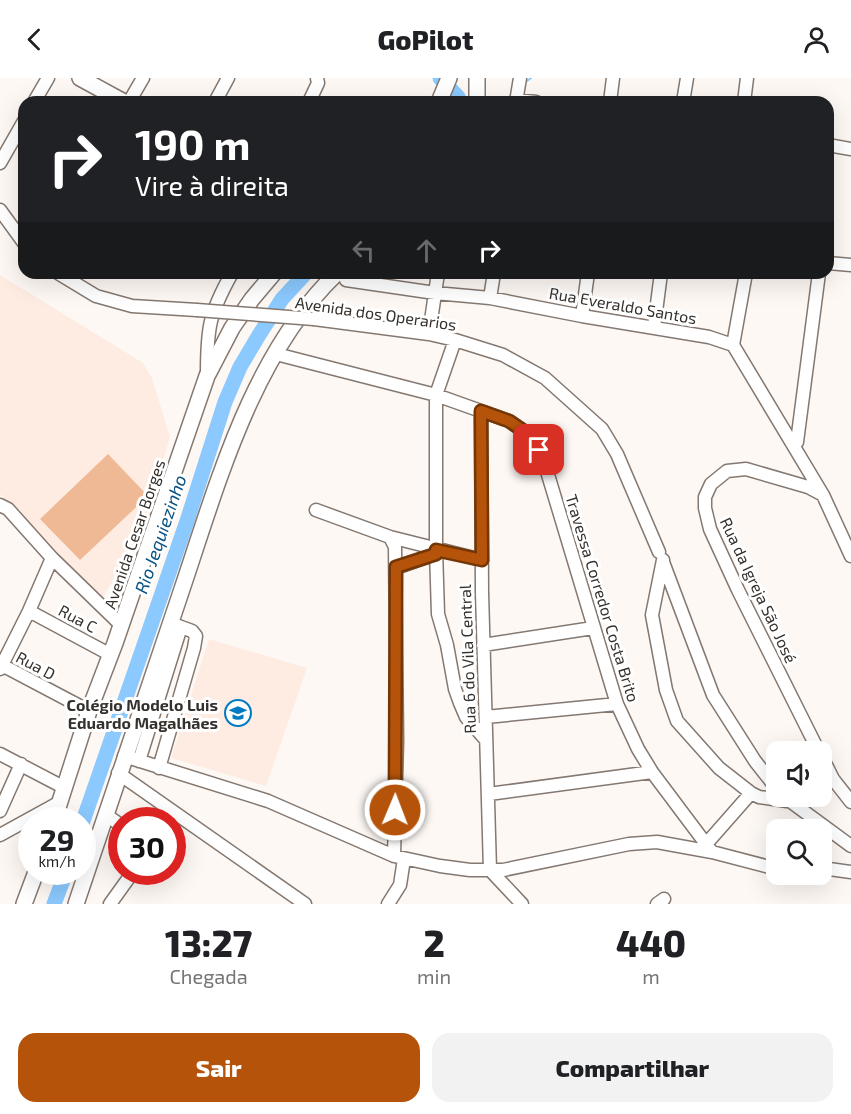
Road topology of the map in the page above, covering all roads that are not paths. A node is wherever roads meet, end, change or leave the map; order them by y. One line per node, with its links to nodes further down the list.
1 (48, 78): 12 (street)
2 (80, 78): 13 (main road)
3 (143, 78): 14 (street)
4 (228, 78): 15 (street)
5 (317, 78): 16 (street)
6 (449, 78): 17 (main road)
7 (477, 78): 18 (main road)
8 (520, 78): 19 (street)
9 (613, 78): 20 (street)
10 (687, 78): 21 (street)
11 (747, 78): 22 (street)
12 (38, 96)
13 (113, 96)
14 (132, 96)
15 (218, 96)
16 (311, 96)
17 (442, 96)
18 (477, 96)
19 (518, 96)
20 (611, 96)
21 (684, 96)
22 (745, 96)
23 (18, 132): 26 (street)
24 (834, 147): 25 (street)
25 (851, 149)
26 (0, 164)
27 (0, 210): 28 (street)
28 (18, 235)
29 (834, 264): 30 (street)
30 (851, 265)
31 (68, 279): 46 (street, Avenida dos Operarios, bridge)
32 (229, 279): 50 (street)
33 (269, 279): 50 (main road, Avenida Cesar Borges)
34 (339, 279): 49 (main road)
35 (353, 279): 42 (street, Rua Everaldo Santos)
36 (437, 279): 42 (street)
37 (493, 279): 43 (street)
38 (587, 279): 44 (street)
39 (660, 279): 45 (street)
40 (745, 279): 48 (street)
41 (818, 279): 53 (street)
42 (435, 293): 43 (street, Rua Everaldo Santos); 46 (street)
43 (490, 298): 44 (street, Rua Everaldo Santos)
44 (582, 316): 45 (street, Rua Everaldo Santos)
45 (654, 327): 48 (street, Rua Everaldo Santos)
46 (429, 334): 47 (street, Avenida dos Operarios)
47 (455, 340): 51 (street); 59 (street, Avenida dos Operarios)
48 (733, 345): 54 (street)
49 (276, 354): 51 (street, Travessa Corredor Costa Brito); 66 (main road)
50 (207, 376): 65 (main road, Avenida Cesar Borges)
51 (436, 395): 52 (street, Travessa Corredor Costa Brito); 58 (street)
52 (481, 411): 62 (street, Rua 6 do Vila Central); 67 (street, Travessa Corredor Costa Brito)
53 (797, 442)
54 (823, 495): 60 (street); 75 (street, Rua da Igreja São José)
55 (0, 505): 61 (street)
56 (316, 510): 57 (street)
57 (390, 537): 58 (street); 63 (street)
58 (436, 552): 62 (street); 63 (street); 74 (street)
59 (661, 556): 83 (street, Avenida dos Operarios); 85 (street)
60 (851, 556)
61 (52, 558): 64 (street); 65 (street)
62 (482, 560): 68 (street, Rua 6 do Vila Central)
63 (396, 567): 97 (street)
64 (29, 611): 69 (street, Rua C); 70 (street)
65 (122, 625): 69 (main road, Avenida Cesar Borges)
66 (176, 625): 77 (main road); 78 (street); 80 (street)
67 (593, 628): 68 (street); 71 (street, Travessa Corredor Costa Brito)
68 (483, 645): 73 (street, Rua 6 do Vila Central)
69 (111, 655): 72 (main road, Avenida Cesar Borges)
70 (1, 666): 72 (street, Rua D)
71 (617, 704): 73 (street); 82 (street, Travessa Corredor Costa Brito)
72 (89, 711): 87 (main road, Avenida Cesar Borges)
73 (486, 717): 74 (street, Rua 6 do Vila Central)
74 (486, 740): 86 (street, Rua 6 do Vila Central)
75 (814, 741)
76 (0, 754): 79 (street)
77 (124, 756): 78 (street); 81 (main road)
78 (139, 761): 80 (street)
79 (21, 764): 87 (street); 92 (street)
80 (159, 768): 97 (street)
81 (118, 772): 93 (main road); 107 (street)
82 (652, 772): 86 (street); 96 (street, Travessa Corredor Costa Brito)
83 (766, 776)
84 (832, 777): 89 (street)
85 (752, 793): 88 (street); 96 (street)
86 (489, 794): 100 (street, Rua 6 do Vila Central)
87 (63, 795): 90 (main road, Avenida Cesar Borges); 94 (street)
88 (766, 798)
89 (851, 802)
90 (59, 807)
91 (796, 807): 95 (street)
92 (0, 811)
93 (106, 815): 105 (main road)
94 (0, 835)
95 (851, 846)
96 (709, 847): 98 (street); 100 (street)
97 (399, 857): 100 (street); 108 (street)
98 (766, 865)
99 (832, 869): 101 (street)
100 (490, 870): 109 (street)
101 (851, 872)
102 (31, 885): 104 (main road)
103 (124, 885): 106 (street)
104 (24, 904)
105 (76, 904)
106 (110, 904)
107 (305, 904)
108 (388, 904)
109 (522, 904)

